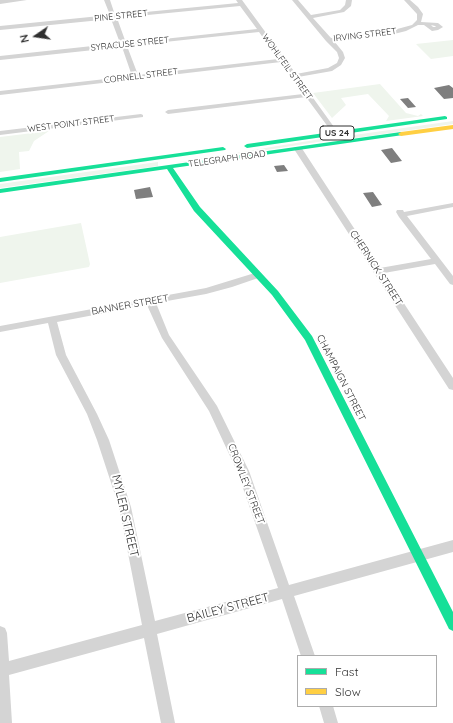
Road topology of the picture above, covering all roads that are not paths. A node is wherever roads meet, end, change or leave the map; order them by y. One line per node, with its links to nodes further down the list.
1 (24, 0): 6 (street)
2 (106, 0): 8 (street)
3 (295, 0): 9 (street)
4 (349, 0): 9 (street)
5 (407, 0): 10 (street)
6 (0, 2)
7 (240, 2): 8 (street, PINE STREET); 13 (street, WOHLFEIL STREET)
8 (113, 17): 12 (street, PINE STREET); 15 (street)
9 (309, 17): 14 (street)
10 (417, 23): 11 (street); 14 (street, IRVING STREET)
11 (427, 25)
12 (0, 28)
13 (260, 30): 15 (street, SYRACUSE STREET); 17 (street, WOHLFEIL STREET)
14 (328, 40): 18 (street)
15 (124, 45): 16 (street, SYRACUSE STREET); 19 (street)
16 (0, 58)
17 (282, 60): 18 (street, WOHLFEIL STREET); 19 (street, CORNELL STREET)
18 (294, 76): 21 (street, WOHLFEIL STREET)
19 (136, 77): 20 (street, CORNELL STREET)
20 (0, 93)
21 (307, 94): 22 (street); 27 (street, WOHLFEIL STREET)
22 (168, 112)
23 (141, 116): 26 (street, WEST POINT STREET)
24 (453, 117): 27 (main road, TELEGRAPH ROAD / US 24)
25 (453, 127): 29 (main road, TELEGRAPH ROAD / US 24)
26 (0, 133)
27 (336, 134): 28 (main road, TELEGRAPH ROAD / US 24); 30 (main road)
28 (254, 145): 31 (main road); 32 (main road, TELEGRAPH ROAD / US 24)
29 (298, 150): 30 (main road, TELEGRAPH ROAD / US 24); 36 (street, CHERNICK STREET)
30 (265, 154): 31 (main road, TELEGRAPH ROAD / US 24)
31 (170, 168): 33 (main road, TELEGRAPH ROAD / US 24); 38 (main road, CHAMPAIGN STREET)
32 (0, 180)
33 (0, 191)
34 (453, 205): 35 (street)
35 (437, 261): 36 (street); 37 (street)
36 (378, 272): 43 (street, CHERNICK STREET)
37 (450, 274): 39 (street)
38 (258, 275): 40 (street, BANNER STREET); 45 (main road, CHAMPAIGN STREET)
39 (453, 282)
40 (150, 301): 41 (street, BANNER STREET); 46 (street, CROWLEY STREET)
41 (52, 320): 42 (street, BANNER STREET); 48 (street, MYLER STREET)
42 (0, 329)
43 (453, 386)
44 (453, 546): 45 (street, BAILEY STREET)
45 (419, 556): 46 (street, BAILEY STREET); 47 (main road, CHAMPAIGN STREET)
46 (286, 592): 48 (street, BAILEY STREET); 50 (street, CROWLEY STREET)
47 (453, 625)
48 (149, 629): 51 (street, BAILEY STREET); 54 (street, MYLER STREET)
49 (0, 633): 51 (street)
50 (308, 655)
51 (2, 670): 53 (street)
52 (326, 707): 55 (street)
53 (4, 723)
54 (168, 723)
55 (331, 723)

